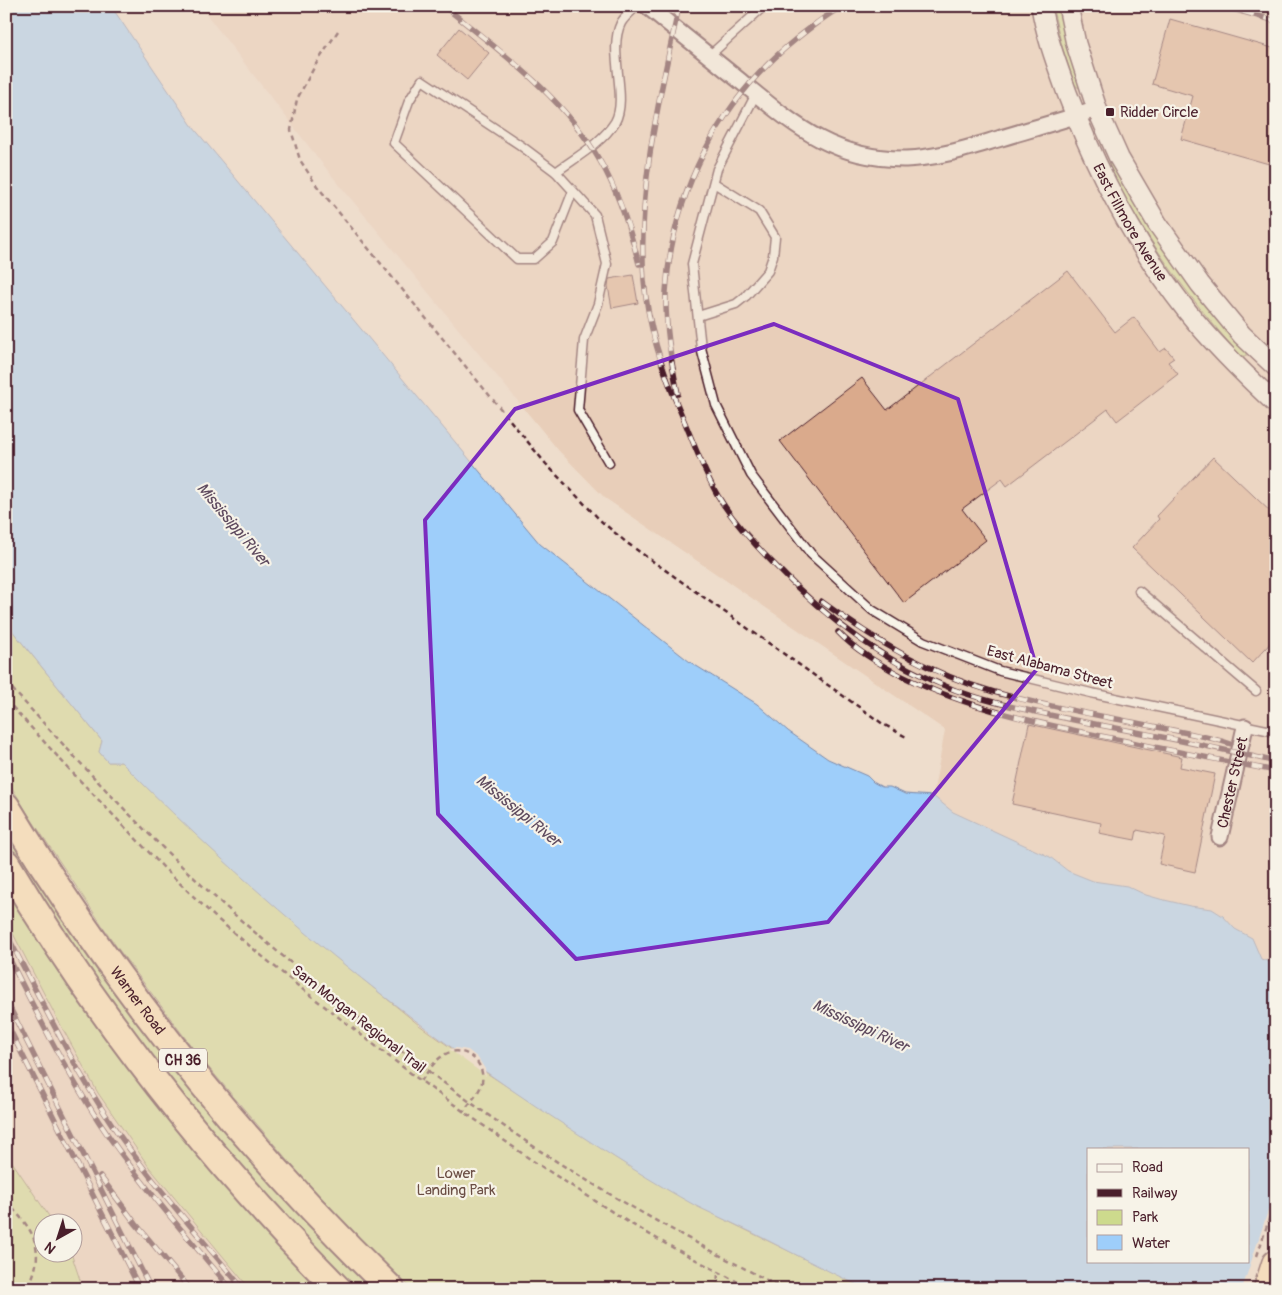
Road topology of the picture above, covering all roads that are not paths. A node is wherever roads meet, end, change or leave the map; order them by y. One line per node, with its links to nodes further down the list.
1 (637, 6): 10 (lane)
2 (647, 6): 6 (street)
3 (764, 6): 6 (lane)
4 (1041, 6): 9 (street, East Fillmore Avenue)
5 (1068, 6): 8 (street, East Fillmore Avenue)
6 (709, 56): 7 (street)
7 (756, 94): 9 (street); 11 (lane, East Alabama Street)
8 (1097, 109): 9 (street); 14 (street, East Fillmore Avenue)
9 (1076, 116): 15 (street, East Fillmore Avenue)
10 (556, 172): 12 (lane); 12 (lane)
11 (714, 183): 13 (lane, East Alabama Street); 13 (lane)
12 (573, 191): 16 (lane)
13 (698, 316): 19 (lane, East Alabama Street)
14 (1276, 367)
15 (1276, 404)
16 (609, 463)
17 (1139, 591): 18 (lane)
18 (1256, 690)
19 (1245, 727): 20 (lane, East Alabama Street); 22 (street, Chester Street)
20 (1276, 732)
21 (6, 806): 26 (highway, Warner Road / CH 36)
22 (1220, 837)
23 (6, 863): 25 (highway, CH 36)
24 (1265, 1263): 27 (highway)
25 (338, 1289)
26 (391, 1289)
27 (1268, 1289)

